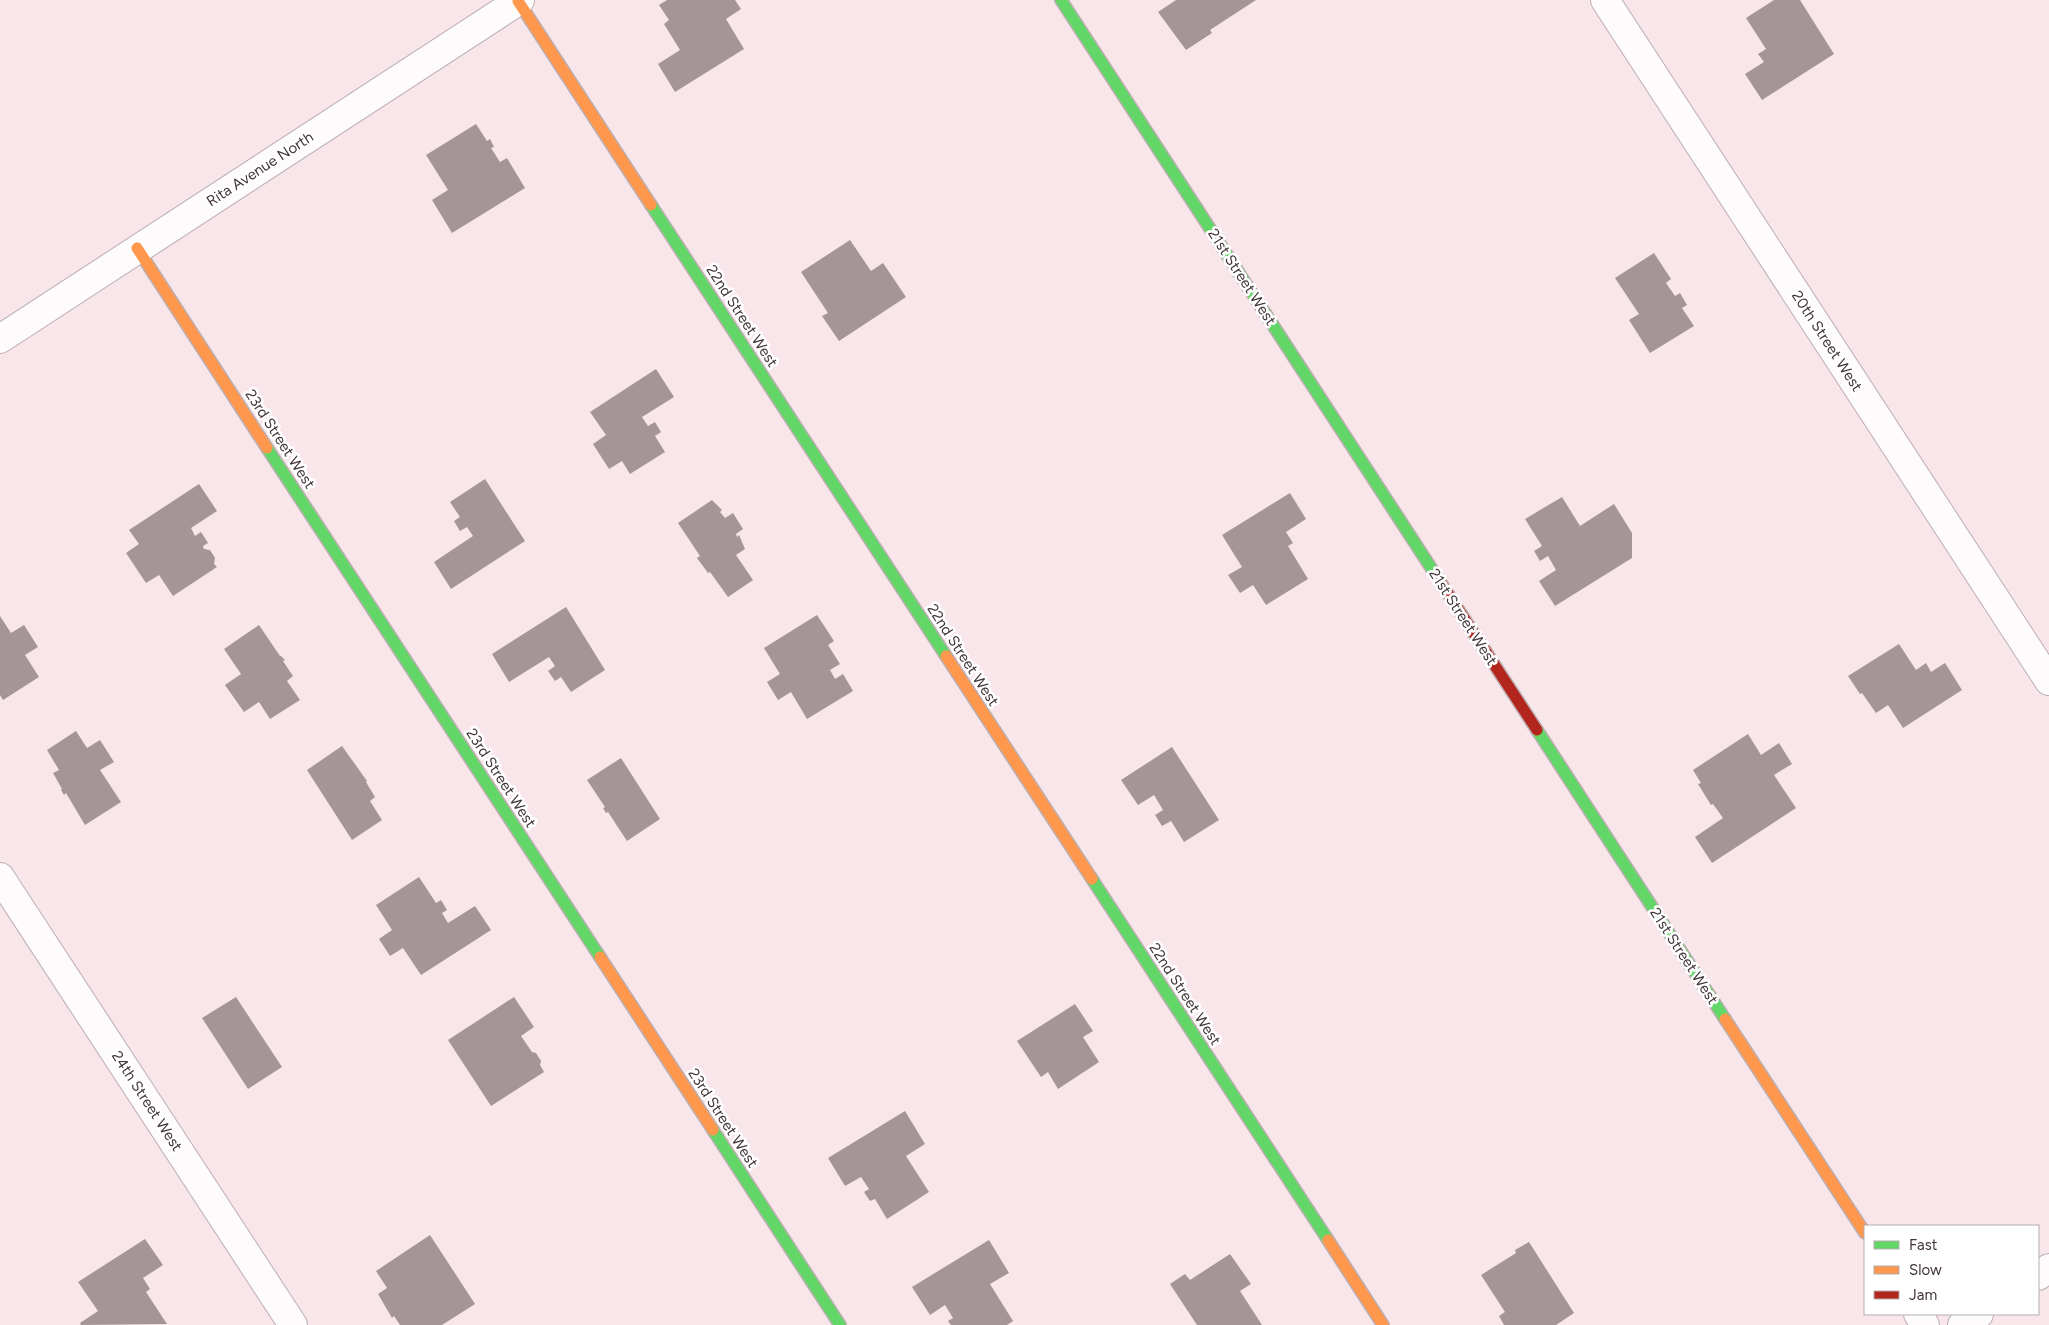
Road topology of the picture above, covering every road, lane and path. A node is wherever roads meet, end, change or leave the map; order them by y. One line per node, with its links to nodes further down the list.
1 (1061, 0): 8 (street, 21st Street West)
2 (1605, 0): 6 (street, 20th Street West)
3 (519, 1): 4 (street, Rita Avenue North); 12 (street, 22nd Street West)
4 (137, 248): 5 (street, Rita Avenue North); 11 (street, 23rd Street West)
5 (0, 339)
6 (2049, 681)
7 (0, 877): 10 (street, 24th Street West)
8 (1864, 1231)
9 (1977, 1315): 13 (street)
10 (293, 1325)
11 (840, 1325)
12 (1383, 1325)
13 (1962, 1325)

